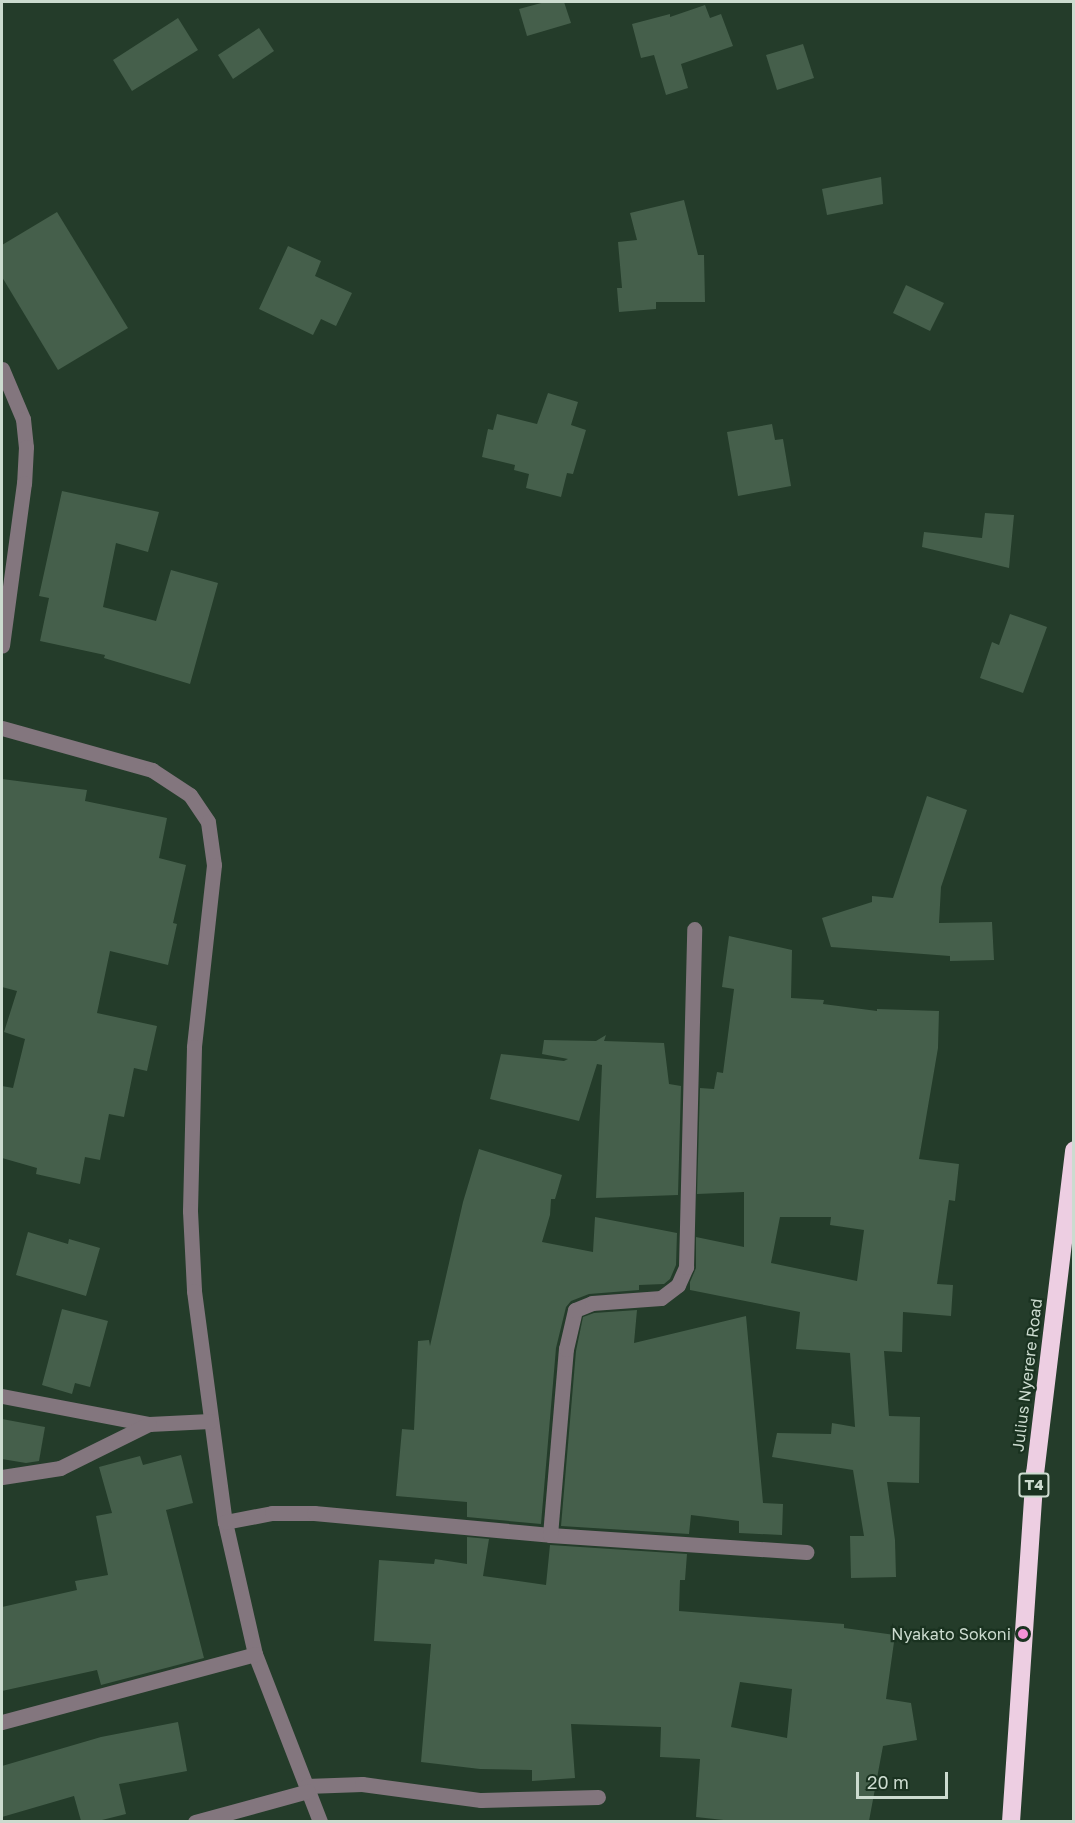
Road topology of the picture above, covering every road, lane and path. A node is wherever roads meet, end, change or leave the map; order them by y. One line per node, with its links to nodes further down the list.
1 (2, 369): 2 (street)
2 (2, 646)
3 (2, 728): 7 (street)
4 (694, 929): 11 (street)
5 (1074, 1150): 19 (highway, Julius Nyerere Road / T4)
6 (2, 1396): 8 (street)
7 (210, 1421): 8 (street); 10 (street)
8 (149, 1424): 9 (street)
9 (2, 1477)
10 (225, 1522): 11 (street); 13 (street)
11 (550, 1535): 12 (street)
12 (806, 1552)
13 (255, 1654): 14 (street); 15 (street)
14 (2, 1722)
15 (307, 1789): 16 (street); 17 (street); 18 (street)
16 (598, 1797)
17 (195, 1821)
18 (320, 1821)
19 (1011, 1821)

